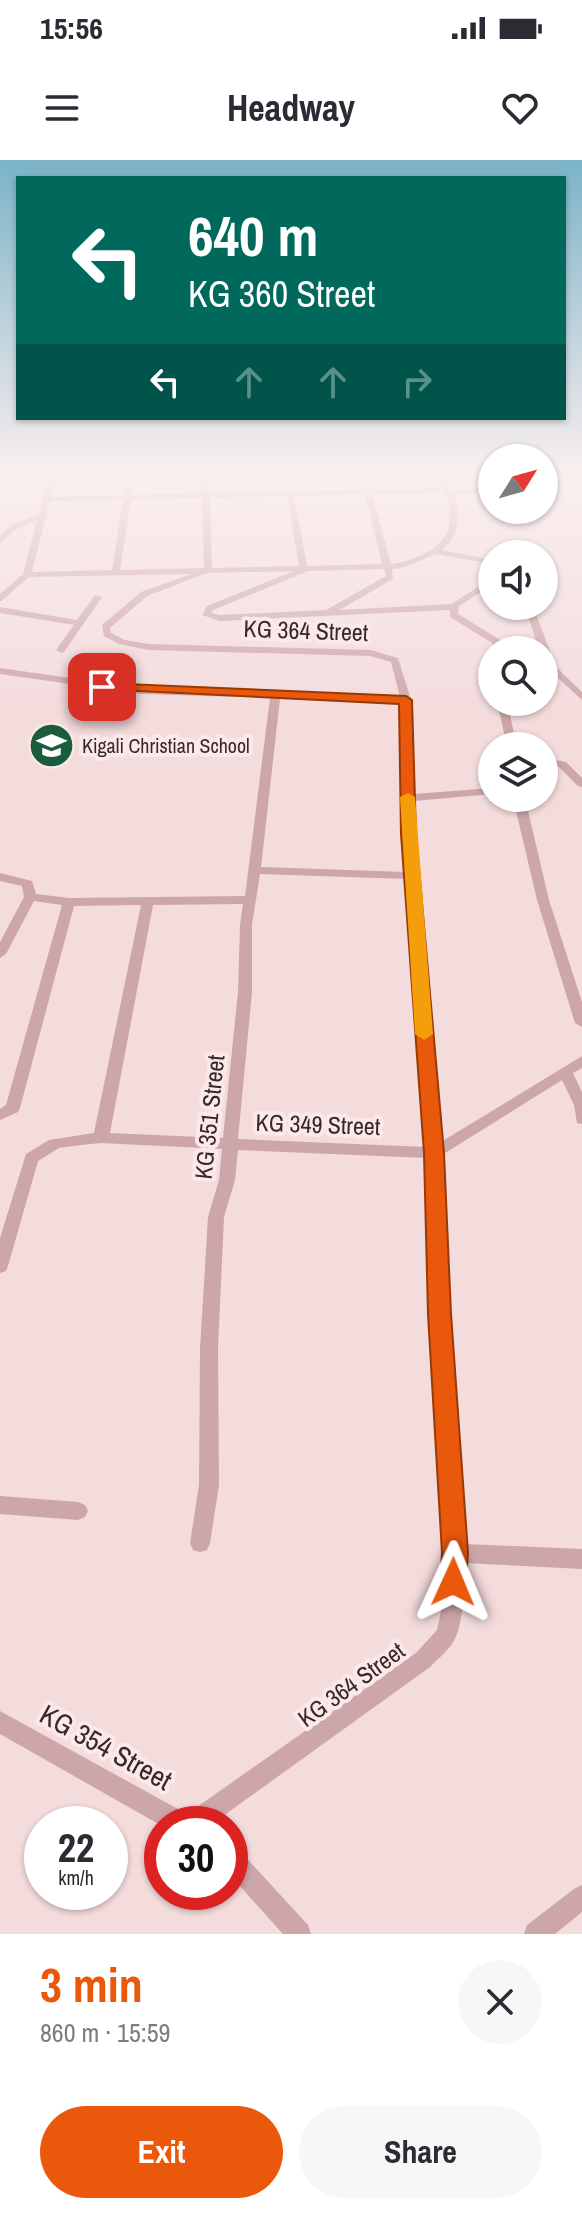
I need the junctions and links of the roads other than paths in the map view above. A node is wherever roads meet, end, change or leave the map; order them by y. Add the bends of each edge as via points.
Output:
1 (34, 555) edge
2 (119, 555) edge
3 (208, 555) edge
4 (302, 555) edge
5 (384, 555) edge
6 (425, 555) edge
7 (453, 555) edge
8 (478, 559) edge
9 (387, 566) junction
10 (208, 570) junction
11 (304, 570) junction
12 (116, 572) junction
13 (27, 575) junction
14 (478, 591) edge
15 (98, 597) dead end
16 (0, 599) edge
17 (454, 607) junction
18 (0, 610) edge
19 (329, 612) junction
20 (78, 624) junction
21 (105, 629) junction
22 (488, 636) edge
23 (61, 650) dead end
24 (0, 671) edge
25 (558, 674) edge
26 (275, 695) junction
27 (582, 697) edge
28 (406, 700) junction
29 (558, 763) edge
30 (582, 784) edge
31 (478, 792) edge
32 (408, 798) junction
33 (522, 812) edge
34 (255, 870) junction
35 (413, 876) junction
36 (0, 877) edge
37 (30, 897) junction
38 (250, 900) junction
39 (148, 901) junction
40 (69, 902) junction
41 (0, 954) edge
42 (582, 1023) edge
43 (582, 1061) edge
44 (565, 1071) junction
45 (0, 1115) edge
46 (582, 1119) edge
47 (101, 1138) junction
48 (230, 1145) junction
49 (434, 1153) junction
50 (0, 1266) edge
51 (0, 1505) edge
52 (78, 1511) dead end
53 (200, 1543) dead end
54 (455, 1553) junction
55 (582, 1559) edge
56 (0, 1722) edge
57 (150, 1806) edge
58 (217, 1806) edge
59 (248, 1877) edge
60 (582, 1897) edge
61 (299, 1934) edge
62 (536, 1934) edge

1 - 13 street
2 - 12 street
3 - 10 street
4 - 11 street
5 - 9 street
6 - 9 street
7 - 8 street
9 - 11 street
9 - 19 street via 389,580
10 - 11 street
10 - 12 street
10 - 21 street via 144,594
11 - 19 street via 205,613 220,618
12 - 13 street
13 - 16 street
14 - 17 street
15 - 20 street
17 - 19 street
17 - 22 street via 453,615
18 - 20 street, KG 364 Street
20 - 21 street, KG 364 Street
20 - 23 street
21 - 28 street, KG 364 Street via 122,642 149,647 383,655 398,665
24 - 26 street via 140,691
25 - 27 street
26 - 28 street
26 - 34 street, KG 351 Street
28 - 32 street, KG 364 Street
29 - 30 street
31 - 32 street
32 - 35 street, KG 364 Street
33 - 42 street via 543,900
34 - 35 street
34 - 38 street, KG 351 Street
35 - 49 street, KG 364 Street
36 - 37 street via 28,884
37 - 40 street
37 - 41 street
38 - 39 street
38 - 48 street, KG 351 Street
39 - 40 street
39 - 47 street
40 - 45 street via 13,1108
43 - 44 street
44 - 46 street
44 - 49 street
47 - 48 street, KG 349 Street
47 - 50 street, KG 349 Street via 56,1141 31,1158
48 - 49 street, KG 349 Street
48 - 53 street, KG 351 Street via 225,1193 216,1217 209,1485
49 - 54 street, KG 364 Street
51 - 52 street
54 - 55 street
54 - 58 street, KG 364 Street via 446,1635 423,1660
56 - 57 street, KG 354 Street
59 - 61 street
60 - 62 street

